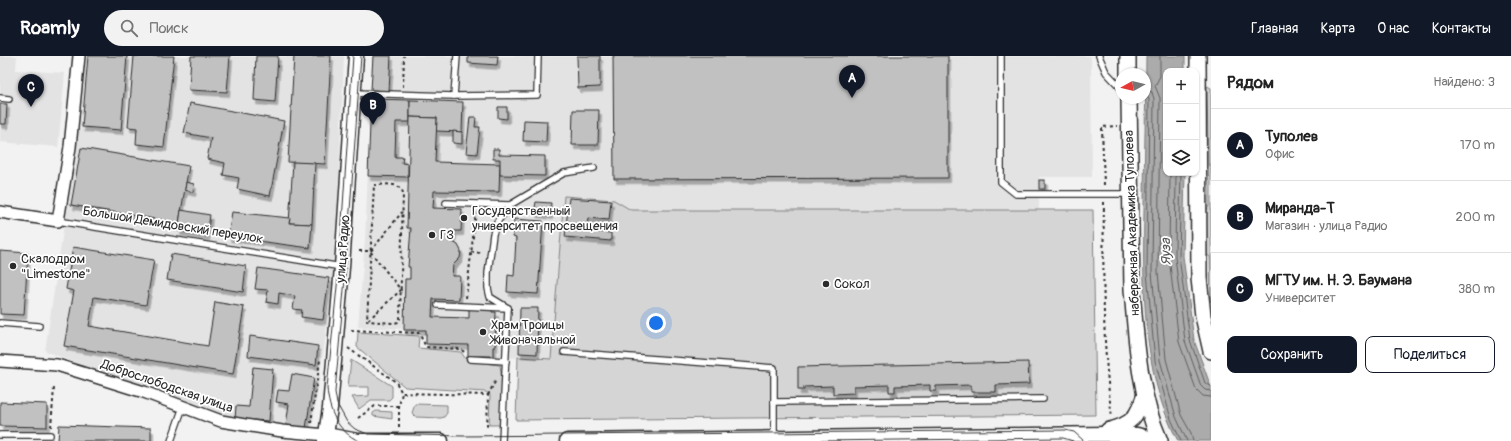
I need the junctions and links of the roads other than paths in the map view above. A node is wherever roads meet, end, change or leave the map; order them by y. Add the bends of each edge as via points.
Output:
1 (79, 56) edge
2 (356, 56) edge
3 (456, 56) edge
4 (538, 56) edge
5 (1001, 56) edge
6 (1099, 56) edge
7 (1128, 56) edge
8 (1198, 56) edge
9 (1128, 68) edge
10 (1115, 82) edge
11 (354, 93) junction
12 (454, 96) junction
13 (0, 98) edge
14 (9, 99) dead end
15 (1129, 104) edge
16 (594, 168) dead end
17 (1130, 194) junction
18 (446, 203) dead end
19 (510, 205) junction
20 (0, 212) edge
21 (58, 221) junction
22 (342, 267) junction
23 (438, 305) dead end
24 (508, 308) junction
25 (0, 324) edge
26 (39, 326) dead end
27 (1211, 350) edge
28 (564, 352) dead end
29 (470, 359) road end
30 (0, 361) edge
31 (506, 361) junction
32 (1145, 393) junction
33 (1043, 399) dead end
34 (774, 402) junction
35 (183, 407) junction
36 (1094, 434) junction
37 (0, 435) edge
38 (50, 436) road end
39 (774, 437) junction
40 (325, 438) edge
41 (957, 438) edge
42 (1016, 438) edge
43 (1077, 438) edge
44 (857, 439) edge
45 (737, 440) edge
46 (171, 441) edge
47 (440, 441) edge
48 (502, 441) edge
49 (567, 441) edge
50 (622, 441) edge
51 (1159, 441) edge

1 - 21 street via 70,146
2 - 11 street, улица Радио
3 - 12 lane
4 - 12 lane via 537,95
5 - 17 lane via 1001,182 1016,194
6 - 10 lane via 1106,72
7 - 9 main road
8 - 27 main road via 1199,278 1203,316
11 - 12 lane
11 - 22 street, улица Радио
13 - 14 lane
15 - 17 main road, набережная Академика Туполева
16 - 19 lane via 564,173
17 - 32 main road, набережная Академика Туполева via 1132,296
18 - 19 lane
19 - 24 lane via 497,222 493,234 488,273 490,297
20 - 21 street, Большой Демидовский переулок
21 - 22 lane, Большой Демидовский переулок
22 - 40 street, улица Радио via 330,408
23 - 24 lane
24 - 31 lane
25 - 26 lane
28 - 34 lane via 774,368
29 - 31 lane
30 - 35 street, Доброслободская улица via 57,365
31 - 48 lane
32 - 36 street via 1135,418 1126,425
32 - 51 main road, набережная Академика Туполева
33 - 34 lane
34 - 39 lane
35 - 40 street, Доброслободская улица via 221,421
35 - 46 lane
36 - 43 street
36 - 51 street via 1137,435
37 - 38 lane
39 - 44 street
39 - 45 street
40 - 47 street via 358,441
41 - 42 street
41 - 44 street
42 - 43 street
45 - 50 street
49 - 50 street

